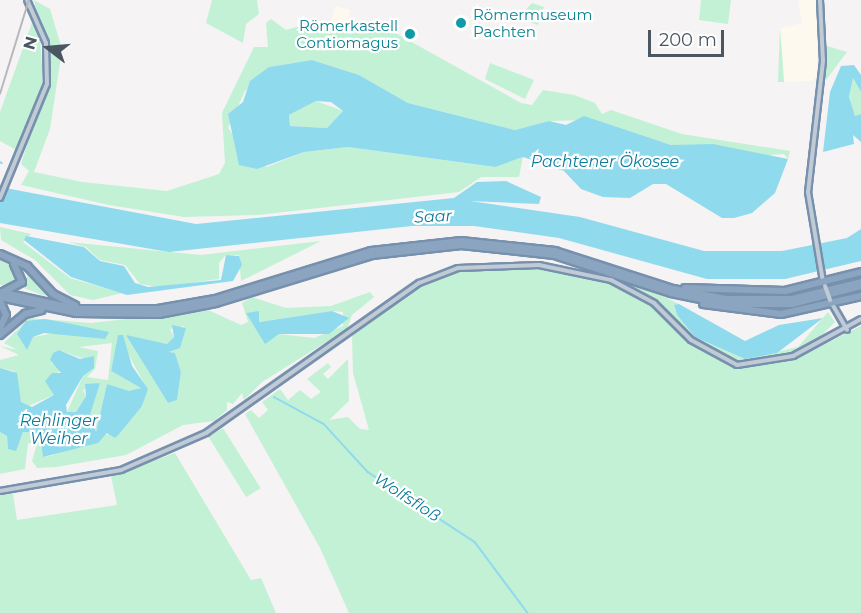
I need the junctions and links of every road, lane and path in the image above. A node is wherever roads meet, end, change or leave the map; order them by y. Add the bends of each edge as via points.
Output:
1 (27, 0) edge
2 (820, 0) edge
3 (0, 198) edge
4 (371, 253) junction
5 (0, 256) edge
6 (358, 256) junction
7 (861, 273) edge
8 (861, 282) edge
9 (656, 284) junction
10 (824, 284) junction
11 (861, 286) edge
12 (662, 290) junction
13 (0, 291) edge
14 (861, 296) edge
15 (0, 299) edge
16 (832, 303) junction
17 (90, 310) junction
18 (59, 311) junction
19 (861, 319) edge
20 (0, 328) edge
21 (847, 330) junction
22 (0, 335) edge
23 (0, 491) edge

1 - 3 main road via 43,33 48,73 39,112
2 - 10 main road via 823,61 809,209
4 - 6 highway
4 - 9 highway via 444,241 517,244 588,259
4 - 12 highway via 445,246 517,249 586,264
5 - 13 highway via 18,266 23,276 16,290
5 - 17 highway via 27,266 62,300
6 - 17 highway via 194,303
6 - 18 highway via 180,311 124,316
7 - 10 highway
8 - 9 highway via 807,297 760,301 702,296
9 - 10 highway via 749,293
10 - 16 main road, bridge
11 - 12 highway via 807,302 760,306
12 - 16 highway via 748,313 794,313
13 - 17 highway
14 - 16 highway
15 - 18 highway
15 - 20 highway via 6,315
16 - 21 main road
18 - 22 highway via 28,312
19 - 21 main road
21 - 23 main road via 793,356 737,365 686,337 646,298 605,278 539,265 458,268 410,289 205,434 121,470

